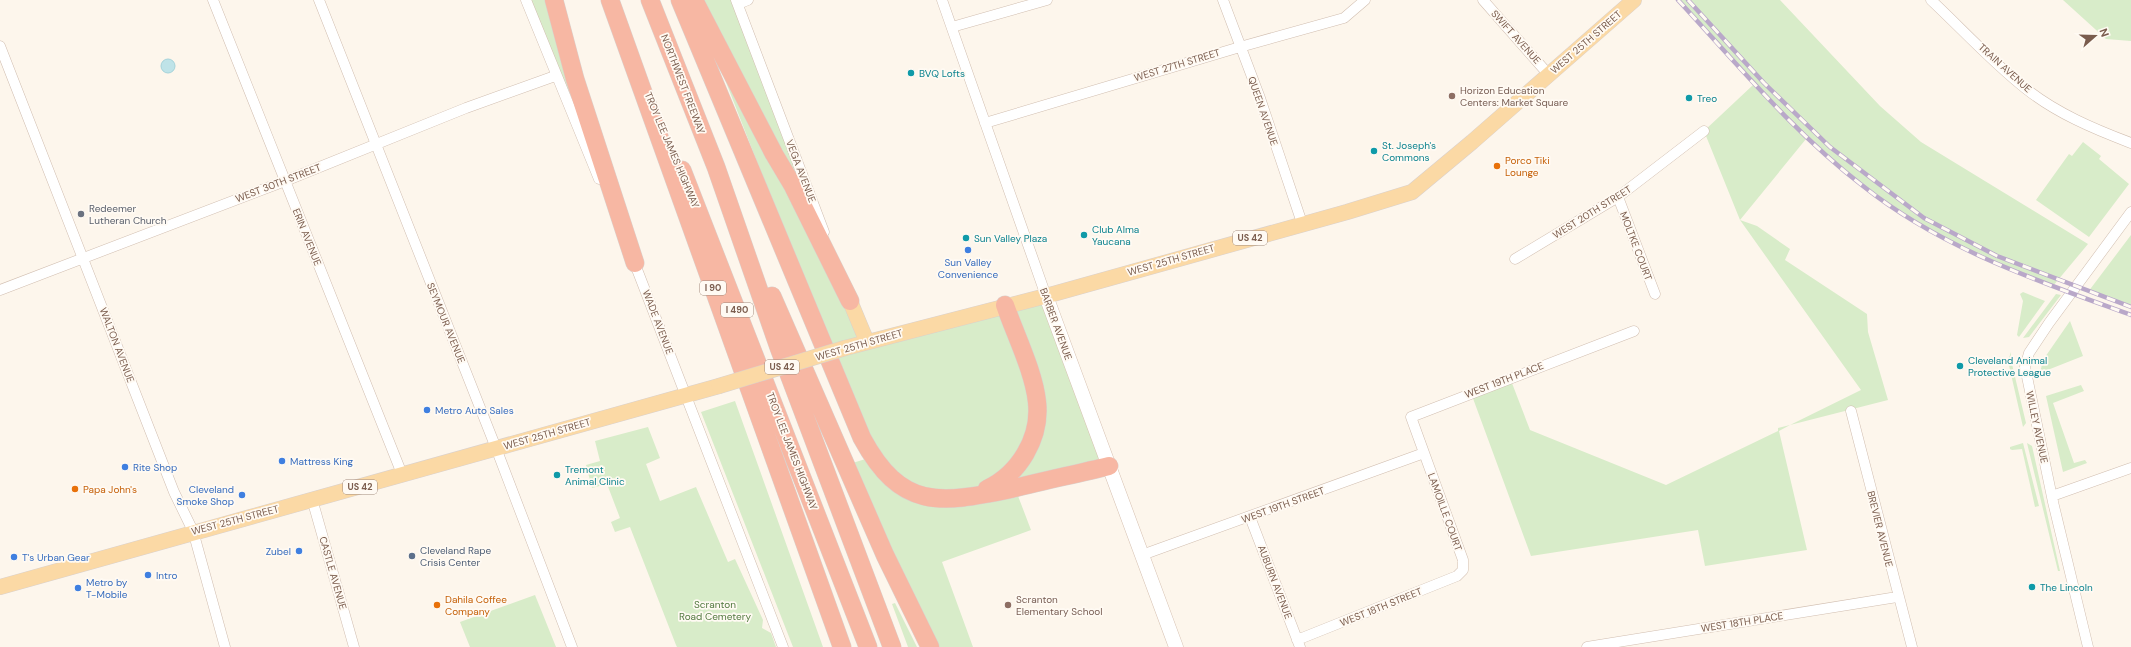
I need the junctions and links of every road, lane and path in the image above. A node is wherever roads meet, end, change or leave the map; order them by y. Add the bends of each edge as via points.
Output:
1 (213, 0) edge
2 (319, 0) edge
3 (526, 0) edge
4 (554, 0) edge
5 (610, 0) edge
6 (650, 0) edge
7 (680, 0) edge
8 (694, 0) edge
9 (942, 0) edge
10 (1047, 0) edge
11 (1224, 0) edge
12 (1365, 0) edge
13 (1483, 0) edge
14 (1634, 0) edge
15 (1932, 0) edge
16 (741, 1) edge
17 (952, 27) junction
18 (0, 46) edge
19 (1240, 47) junction
20 (632, 56) junction
21 (1549, 75) junction
22 (555, 76) junction
23 (985, 123) junction
24 (1704, 131) dead end
25 (2131, 143) edge
26 (375, 144) junction
27 (716, 167) junction
28 (285, 181) junction
29 (1618, 198) junction
30 (2131, 212) edge
31 (1302, 223) junction
32 (83, 257) junction
33 (1515, 259) dead end
34 (635, 263) junction
35 (0, 290) edge
36 (1655, 294) dead end
37 (1046, 296) junction
38 (850, 301) junction
39 (1005, 305) junction
40 (1634, 331) dead end
41 (867, 342) junction
42 (686, 395) junction
43 (1851, 411) dead end
44 (496, 448) junction
45 (1424, 453) junction
46 (1109, 466) junction
47 (2131, 468) edge
48 (402, 474) junction
49 (2052, 496) junction
50 (967, 498) junction
51 (312, 499) junction
52 (1250, 517) junction
53 (797, 518) junction
54 (193, 531) junction
55 (1142, 556) junction
56 (1463, 570) joint
57 (0, 587) edge
58 (1897, 597) junction
59 (1299, 644) edge
60 (225, 647) edge
61 (354, 647) edge
62 (572, 647) edge
63 (783, 647) edge
64 (833, 647) edge
65 (842, 647) edge
66 (868, 647) edge
67 (892, 647) edge
68 (930, 647) edge
69 (1176, 647) edge
70 (1587, 647) edge
71 (1912, 647) edge
72 (2088, 647) edge

1 - 28 street, ERIN AVENUE
2 - 26 street, SEYMOUR AVENUE
3 - 22 street, WADE AVENUE
4 - 34 highway via 575,79
5 - 20 highway, I 90
6 - 27 highway, NORTHWEST FREEWAY
7 - 50 highway via 826,353 872,457 897,484 911,492 942,500
8 - 38 highway via 807,212
9 - 17 street, BARBER AVENUE
10 - 17 street
11 - 19 street, QUEEN AVENUE
12 - 19 street, WEST 27TH STREET via 1344,18
13 - 21 street, SWIFT AVENUE
14 - 21 main road, WEST 25TH STREET / US 42
15 - 25 street, TRAIN AVENUE via 2025,88 2067,115
16 - 38 street, VEGA AVENUE
17 - 23 street, BARBER AVENUE
18 - 32 street, WALTON AVENUE
19 - 23 street, WEST 27TH STREET
19 - 31 street, QUEEN AVENUE
20 - 53 highway, I 90 via 677,192
20 - 66 highway, TROY LEE JAMES HIGHWAY / I 490 via 697,207
21 - 31 main road, WEST 25TH STREET / US 42 via 1412,192
22 - 26 street, WEST 30TH STREET
22 - 34 street, WADE AVENUE
23 - 37 street, BARBER AVENUE
24 - 29 street, WEST 20TH STREET
26 - 28 street, WEST 30TH STREET
26 - 44 street, SEYMOUR AVENUE
27 - 67 highway, I 490 via 779,348
27 - 68 highway via 882,548
28 - 32 street, WEST 30TH STREET
28 - 48 street, ERIN AVENUE
29 - 33 street, WEST 20TH STREET
29 - 36 street, MOLTKE COURT
30 - 49 street, WILLEY AVENUE via 2049,323 2026,360 2026,377
31 - 37 main road, WEST 25TH STREET / US 42
32 - 35 street, WEST 30TH STREET
32 - 54 street, WALTON AVENUE via 174,492
34 - 42 street, WADE AVENUE
37 - 39 main road, WEST 25TH STREET / US 42
37 - 46 street, BARBER AVENUE
38 - 41 main road, VEGA AVENUE
39 - 41 main road, WEST 25TH STREET / US 42
39 - 50 highway via 1032,380 1037,402 1036,423 1023,459 1009,475 994,486
40 - 45 street, WEST 19TH PLACE via 1411,417
41 - 42 main road, WEST 25TH STREET / US 42, bridge
42 - 44 main road, WEST 25TH STREET / US 42
42 - 63 street, WADE AVENUE
43 - 58 street, BREVIER AVENUE
44 - 48 main road, WEST 25TH STREET / US 42
44 - 62 street, SEYMOUR AVENUE
45 - 52 street, WEST 19TH STREET
45 - 56 street, LAMOILLE COURT via 1463,560
46 - 50 highway
46 - 55 street, BARBER AVENUE
47 - 49 street
48 - 51 main road, WEST 25TH STREET / US 42
49 - 72 street, WILLEY AVENUE
51 - 54 main road, WEST 25TH STREET / US 42
51 - 61 street, CASTLE AVENUE
52 - 55 street, WEST 19TH STREET
52 - 59 street, AUBURN AVENUE
53 - 64 highway
53 - 65 highway, I 90
54 - 57 main road, WEST 25TH STREET / US 42
54 - 60 street, WALTON AVENUE
55 - 69 street, BARBER AVENUE
56 - 59 street, WEST 18TH STREET via 1457,576
58 - 70 street, WEST 18TH PLACE
58 - 71 street, BREVIER AVENUE

